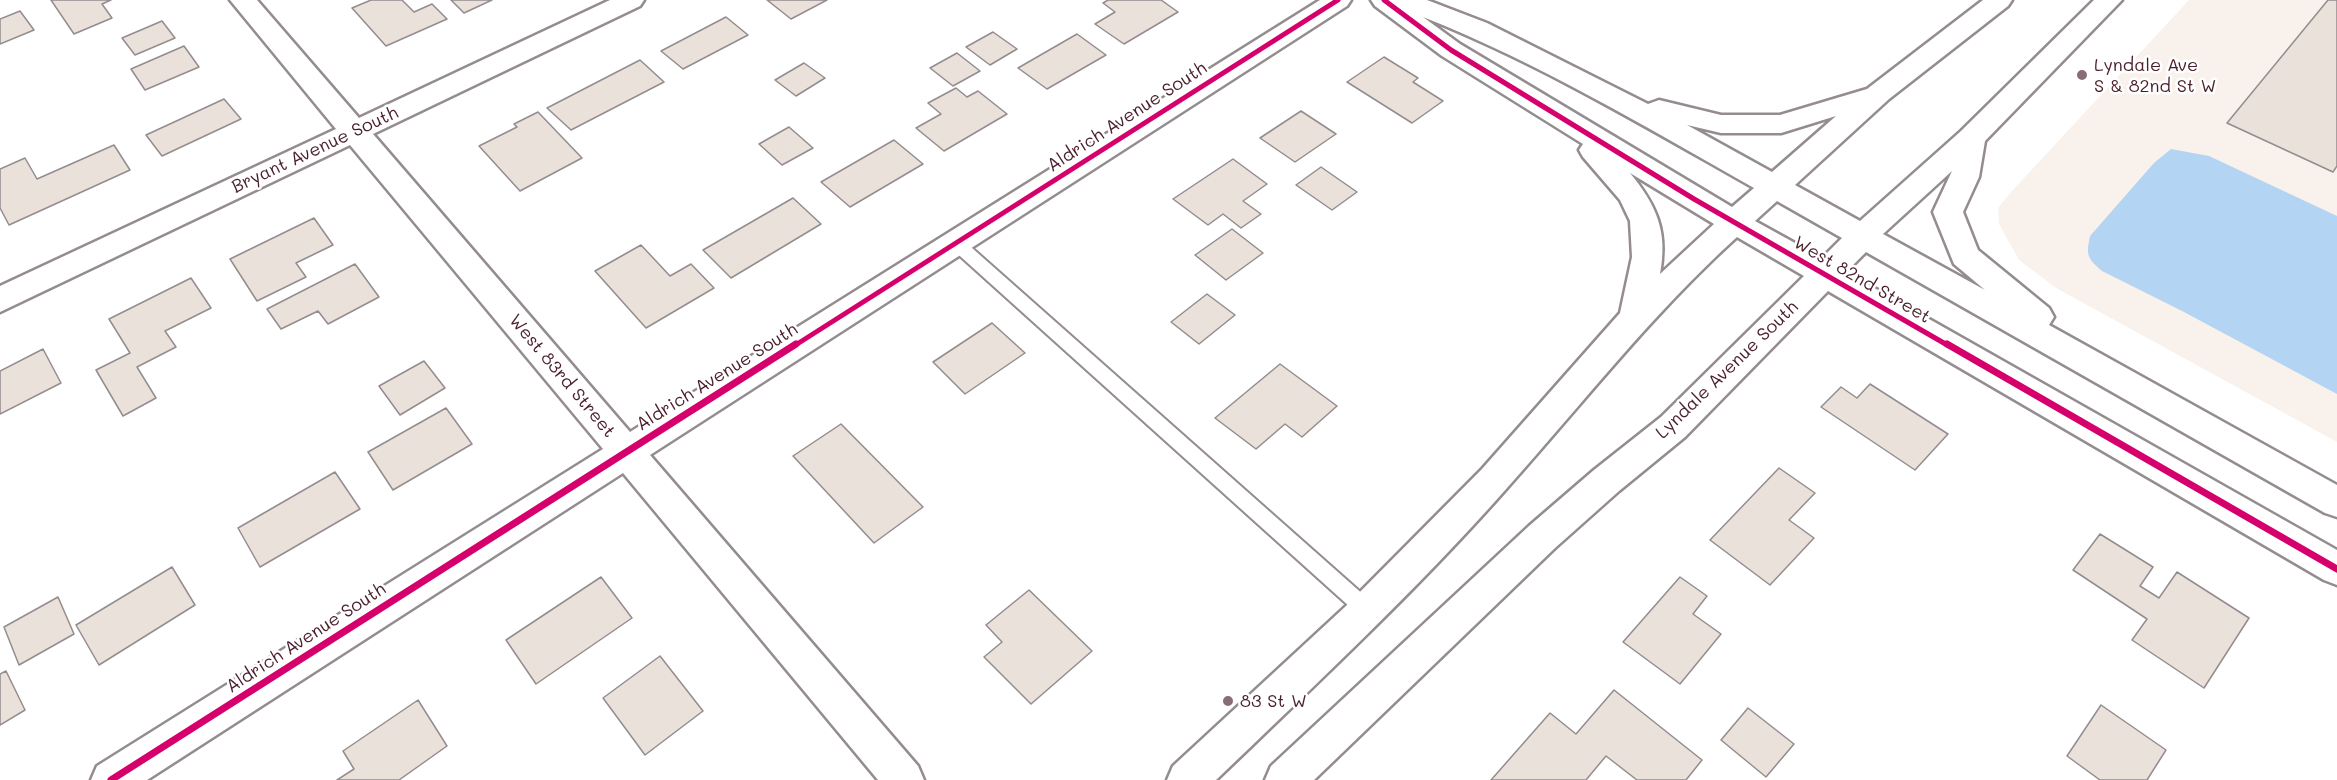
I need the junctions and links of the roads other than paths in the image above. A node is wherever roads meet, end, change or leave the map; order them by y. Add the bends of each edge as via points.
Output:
1 (243, 0) edge
2 (631, 0) edge
3 (1338, 0) edge
4 (1384, 0) edge
5 (1404, 0) edge
6 (1999, 0) edge
7 (2109, 0) edge
8 (1879, 93) junction
9 (1622, 101) junction
10 (1567, 123) junction
11 (354, 132) junction
12 (1971, 138) junction
13 (1774, 186) junction
14 (1733, 223) junction
15 (1863, 236) junction
16 (957, 244) junction
17 (1824, 276) junction
18 (0, 300) edge
19 (1635, 318) junction
20 (2125, 384) junction
21 (626, 452) junction
22 (2337, 502) edge
23 (2337, 569) edge
24 (1367, 610) junction
25 (111, 780) edge
26 (904, 780) edge
27 (1187, 780) edge
28 (1285, 780) edge

1 - 11 street, West 83rd Street
2 - 11 street, Bryant Avenue South
3 - 16 street, Aldrich Avenue South
4 - 10 street, West 82nd Street via 1451,50
5 - 9 street, West 82nd Street via 1478,29
6 - 8 street
7 - 12 street, Lyndale Avenue South
8 - 9 street via 1781,124 1721,124
8 - 13 street
9 - 13 street, West 82nd Street
10 - 14 street, West 82nd Street
10 - 19 street via 1622,181 1645,221 1646,267
11 - 18 street, Bryant Avenue South
11 - 21 street, West 83rd Street
12 - 15 street, Lyndale Avenue South
12 - 20 street via 1965,177 1948,212 1965,256 2030,312
13 - 14 street
13 - 15 street, West 82nd Street
14 - 17 street, West 82nd Street
14 - 19 street
15 - 17 street, Lyndale Avenue South
15 - 20 street, West 82nd Street
16 - 21 street, Aldrich Avenue South
16 - 24 lane
17 - 23 street, West 82nd Street
17 - 28 street, Lyndale Avenue South via 1673,427 1538,541
19 - 24 street via 1494,479
20 - 22 street, West 82nd Street
21 - 25 street, Aldrich Avenue South
21 - 26 street, West 83rd Street
24 - 27 street

